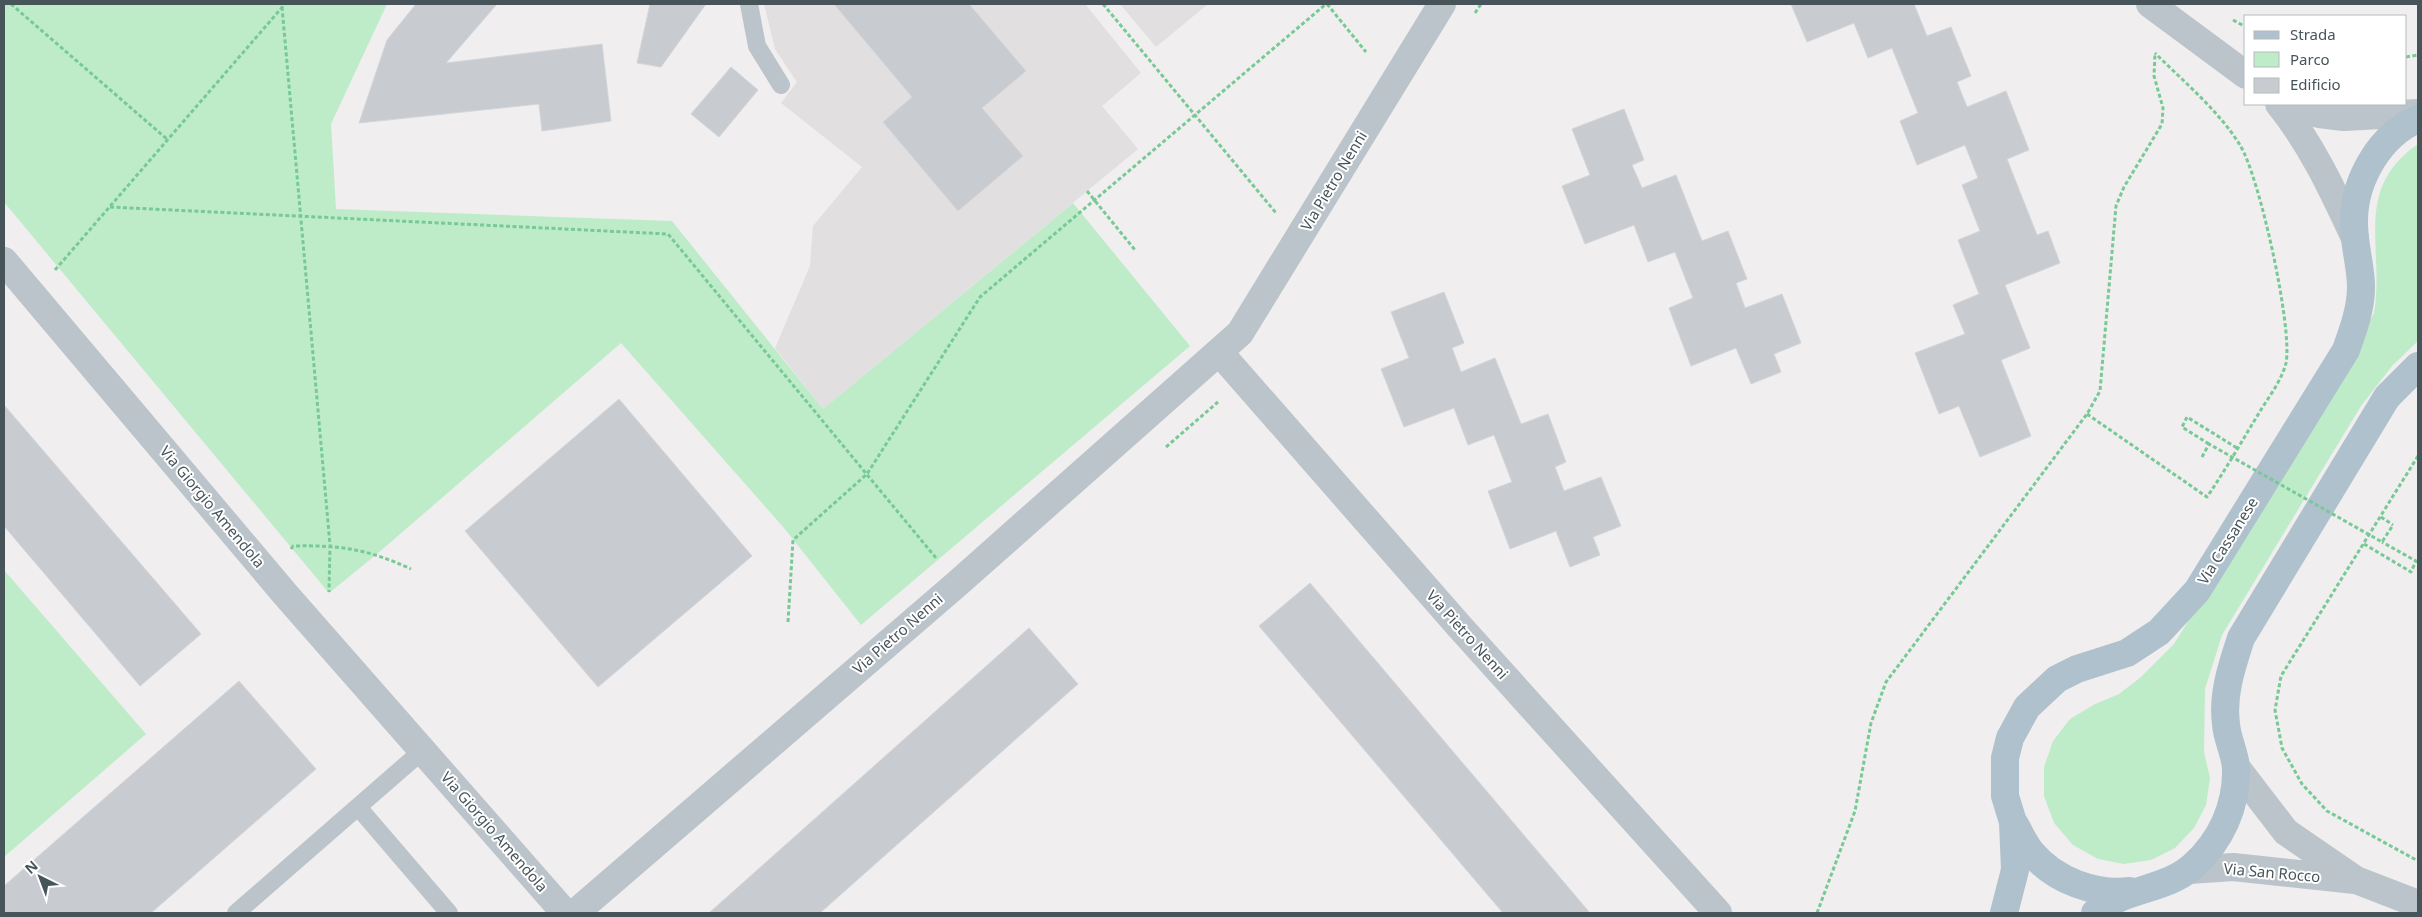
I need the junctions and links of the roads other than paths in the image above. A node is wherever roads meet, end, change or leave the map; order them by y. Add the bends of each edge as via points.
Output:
1 (749, 4) edge
2 (1442, 4) edge
3 (2150, 4) edge
4 (2244, 74) edge
5 (781, 85) dead end
6 (2280, 105) edge
7 (2297, 105) edge
8 (2418, 113) edge
9 (2418, 118) edge
10 (2355, 238) junction
11 (4, 261) edge
12 (1220, 353) junction
13 (2418, 366) edge
14 (422, 751) junction
15 (2236, 767) junction
16 (358, 807) junction
17 (2013, 822) junction
18 (2188, 870) junction
19 (2356, 880) junction
20 (2142, 890) junction
21 (2418, 904) edge
22 (236, 913) edge
23 (450, 913) edge
24 (565, 913) edge
25 (575, 913) edge
26 (1718, 913) edge
27 (2004, 913) edge
28 (2095, 913) edge

1 - 5 lane via 757,46
2 - 12 street, Via Pietro Nenni via 1245,327
3 - 4 street
6 - 10 street via 2300,130 2321,166
7 - 8 street via 2319,114 2344,118
9 - 10 main road, Via Cassanese via 2396,132 2369,164 2355,202
10 - 17 main road, Via Cassanese via 2361,287 2356,322 2346,350 2197,591 2160,632 2127,653 2057,679 2027,707 2010,738 2005,758 2005,796
11 - 14 street, Via Giorgio Amendola
12 - 25 street, Via Pietro Nenni
12 - 26 street, Via Pietro Nenni via 1459,626
13 - 15 main road via 2387,397 2241,638 2227,678 2226,723
14 - 16 lane
14 - 24 street, Via Giorgio Amendola
15 - 18 main road via 2224,827 2215,843
15 - 19 street, Via San Rocco via 2286,832
16 - 22 lane
16 - 23 lane
17 - 20 main road via 2032,854 2061,877 2097,890 2120,893
17 - 27 main road, Via Cassanese via 2015,870
18 - 19 street, Via San Rocco via 2233,867
18 - 20 main road via 2167,882
19 - 21 street, Via San Rocco
20 - 28 main road via 2106,904

